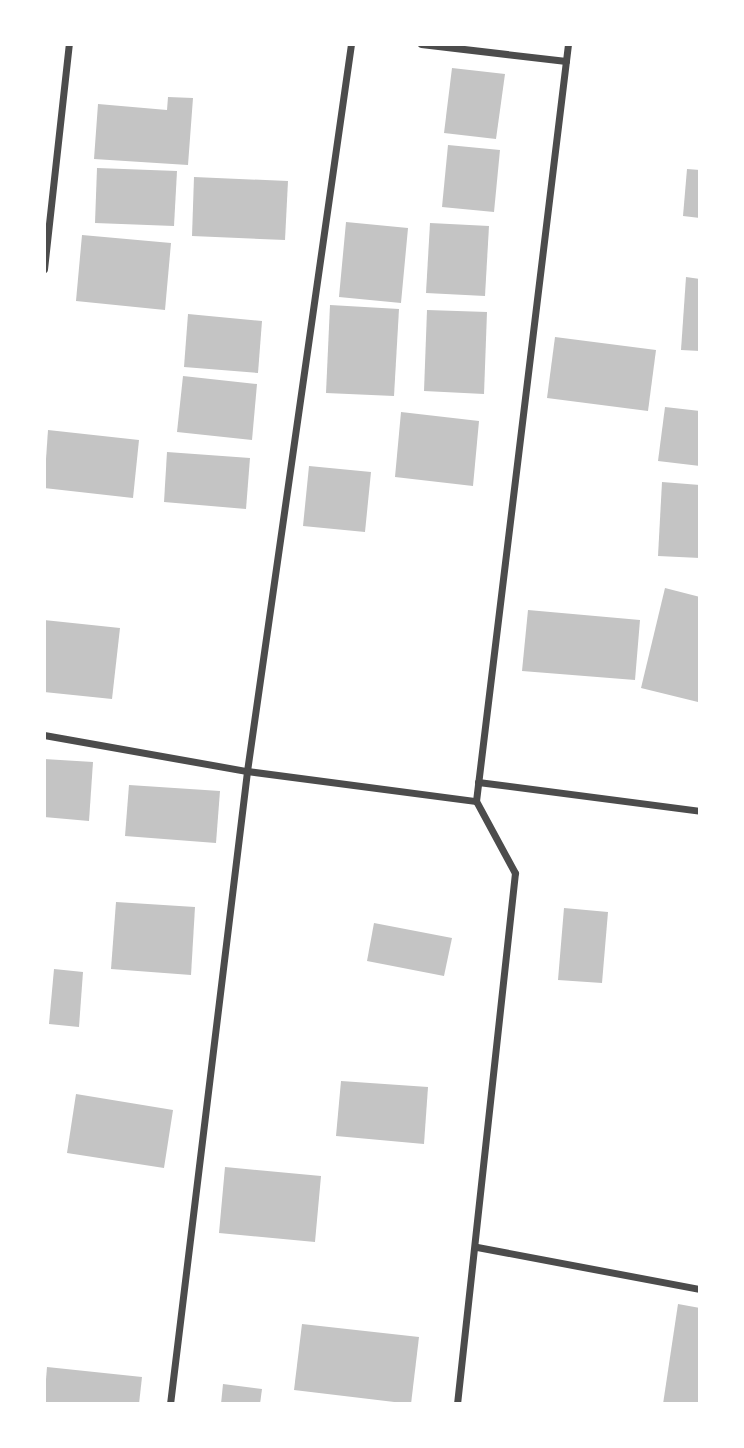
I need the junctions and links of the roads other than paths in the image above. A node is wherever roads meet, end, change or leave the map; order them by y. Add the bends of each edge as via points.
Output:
1 (69, 44) edge
2 (351, 44) edge
3 (421, 44) edge
4 (568, 44) edge
5 (566, 61) junction
6 (44, 270) edge
7 (44, 735) edge
8 (247, 771) junction
9 (478, 782) junction
10 (476, 801) junction
11 (700, 811) edge
12 (477, 1247) junction
13 (700, 1289) edge
14 (170, 1404) edge
15 (457, 1404) edge

1 - 6 street
2 - 8 street
3 - 5 street
4 - 5 street
5 - 9 street
7 - 8 street
8 - 10 street
8 - 14 street
9 - 10 street
9 - 11 street
10 - 12 street via 515,873
12 - 13 street
12 - 15 street

